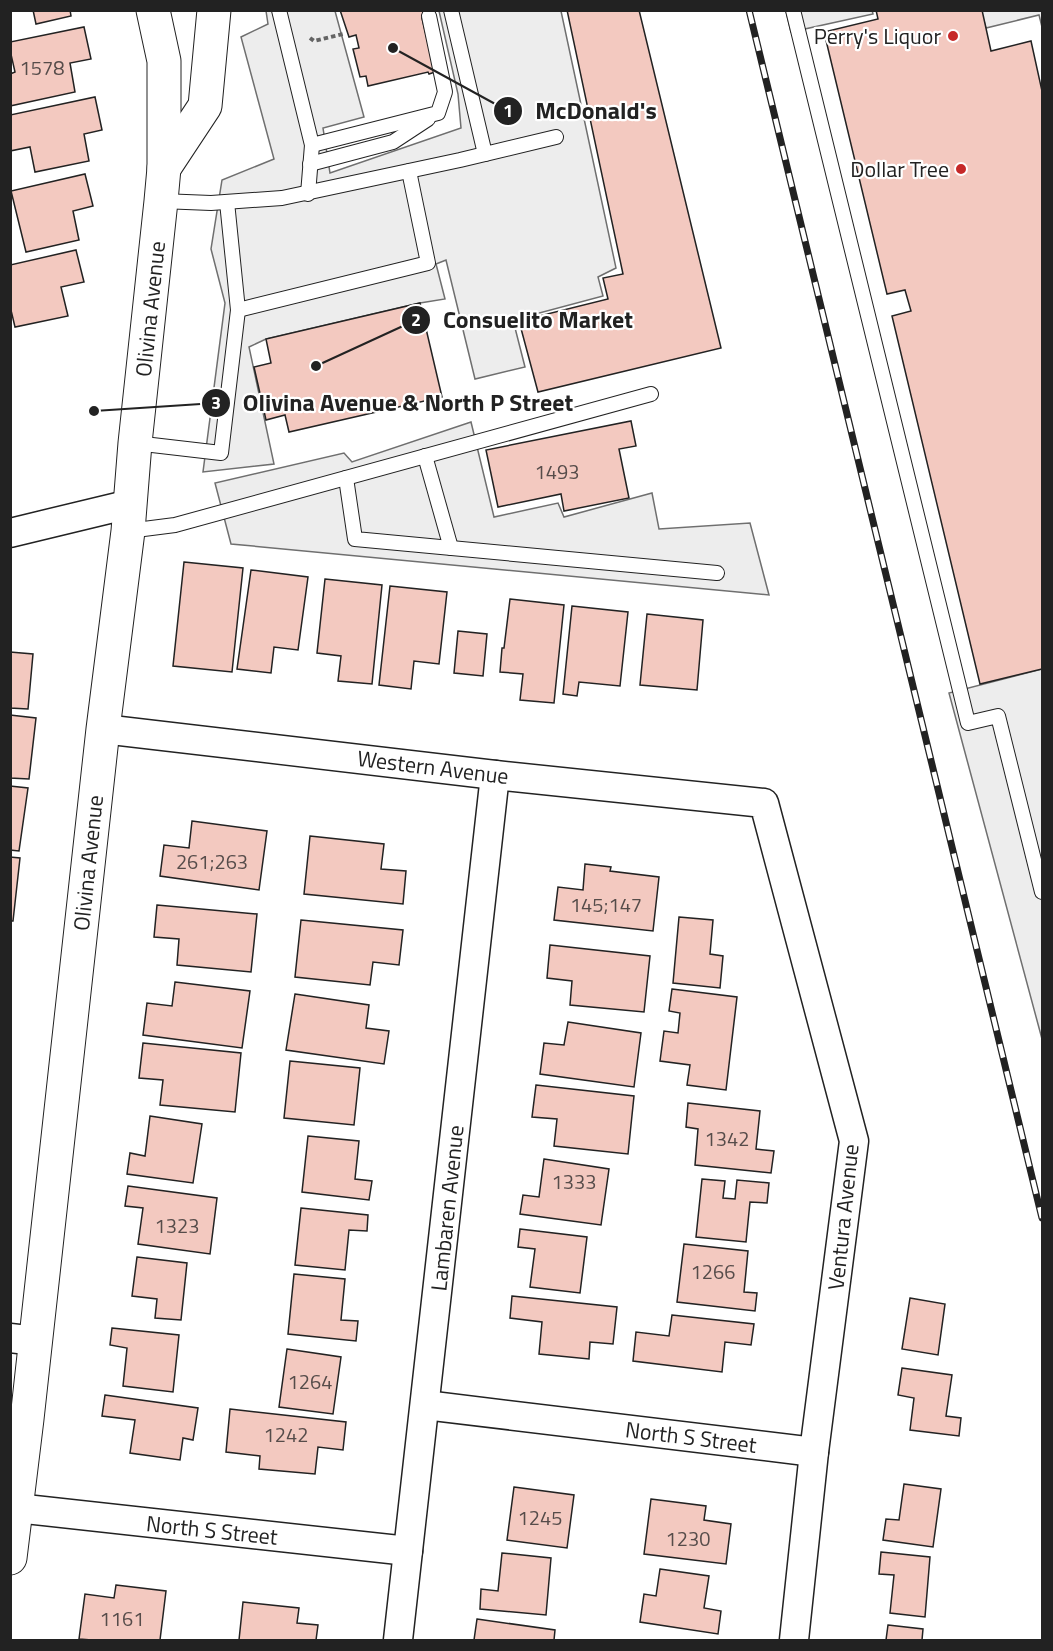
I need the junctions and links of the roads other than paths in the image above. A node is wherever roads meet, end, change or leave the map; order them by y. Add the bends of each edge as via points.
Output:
1 (153, 10) edge
2 (214, 10) edge
3 (279, 10) edge
4 (452, 10) edge
5 (793, 10) edge
6 (429, 16) dead end
7 (438, 112) junction
8 (556, 137) dead end
9 (312, 145) junction
10 (485, 154) junction
11 (310, 164) junction
12 (164, 168) junction
13 (409, 171) junction
14 (308, 194) junction
15 (161, 201) junction
16 (227, 202) junction
17 (237, 310) junction
18 (651, 394) dead end
19 (135, 443) junction
20 (426, 456) junction
21 (346, 478) junction
22 (129, 518) junction
23 (10, 533) edge
24 (451, 548) junction
25 (717, 573) dead end
26 (103, 729) junction
27 (495, 775) junction
28 (764, 803) joint
29 (1036, 836) edge
30 (1042, 892) edge
31 (23, 1339) edge
32 (425, 1405) junction
33 (814, 1452) junction
34 (16, 1508) junction
35 (408, 1551) junction
36 (10, 1558) edge
37 (398, 1641) edge
38 (794, 1641) edge

1 - 12 street, Olivina Avenue via 164,61
2 - 12 street via 205,106
3 - 9 lane
4 - 10 lane
5 - 29 lane via 968,723 998,716
6 - 7 lane via 445,92
7 - 9 lane
7 - 11 lane via 393,142
8 - 10 lane
9 - 11 lane
10 - 13 lane
11 - 14 lane
12 - 15 street, Olivina Avenue
13 - 14 lane
13 - 17 lane via 428,262
14 - 16 lane
15 - 16 lane
15 - 19 street, Olivina Avenue
16 - 17 lane
17 - 19 lane via 221,453
18 - 20 lane
19 - 22 street, Olivina Avenue
20 - 21 lane
20 - 24 lane
21 - 22 lane via 175,525
21 - 24 lane via 355,539
22 - 23 street
22 - 26 street, Olivina Avenue
24 - 25 lane
26 - 27 street, Western Avenue
26 - 31 street, Olivina Avenue
27 - 28 street, Western Avenue
27 - 32 street, Lambaren Avenue
28 - 33 street, Ventura Avenue via 854,1141
29 - 30 lane
31 - 34 street, Olivina Avenue
32 - 33 street, North S Street
32 - 35 street, Lambaren Avenue
33 - 38 street, Ventura Avenue
34 - 35 street, North S Street
34 - 36 street, Olivina Avenue
35 - 37 street, Lambaren Avenue

